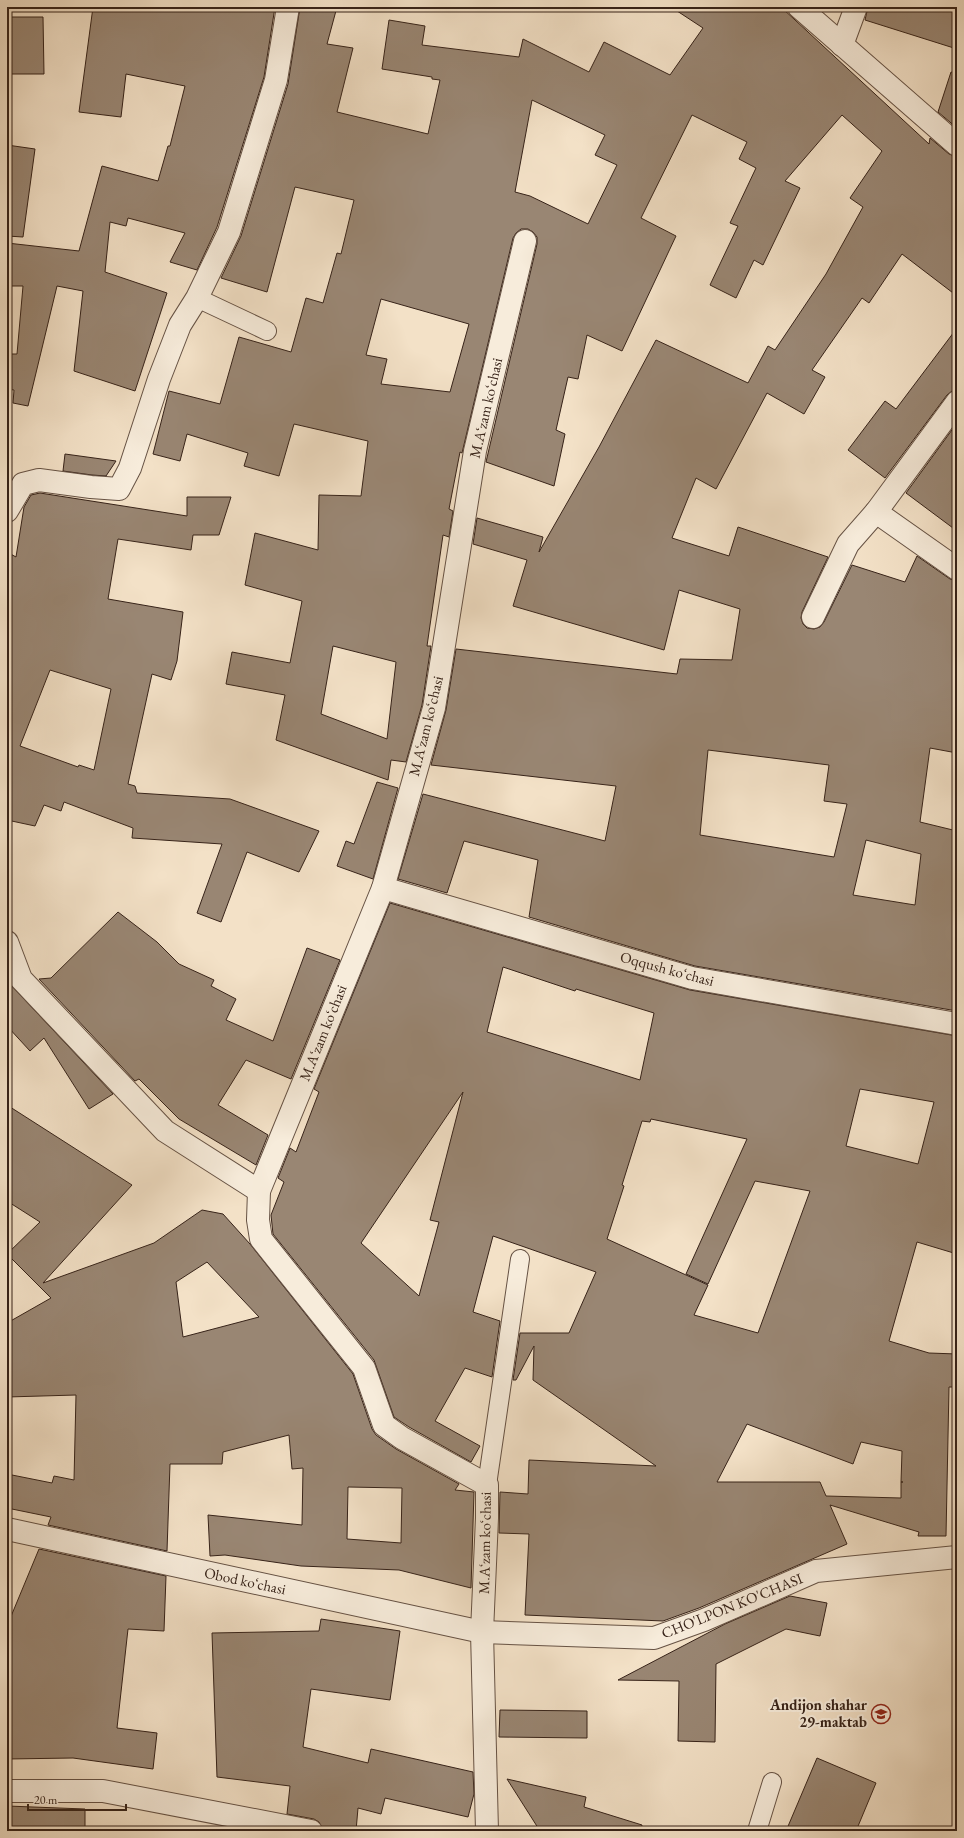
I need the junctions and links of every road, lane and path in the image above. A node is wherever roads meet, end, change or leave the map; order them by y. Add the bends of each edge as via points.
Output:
1 (288, 7) edge
2 (799, 7) edge
3 (856, 7) edge
4 (842, 45) junction
5 (957, 145) edge
6 (525, 241) dead end
7 (197, 298) junction
8 (267, 331) dead end
9 (957, 402) edge
10 (7, 511) edge
11 (876, 512) junction
12 (957, 569) edge
13 (813, 617) dead end
14 (382, 888) junction
15 (7, 942) edge
16 (957, 1024) edge
17 (259, 1191) junction
18 (520, 1259) dead end
19 (487, 1485) junction
20 (7, 1529) edge
21 (957, 1558) edge
22 (482, 1632) junction
23 (772, 1782) dead end
24 (7, 1791) edge
25 (311, 1831) edge
26 (487, 1831) edge
27 (757, 1831) edge

1 - 7 street via 276,80 229,232
2 - 4 street
3 - 4 street
4 - 5 street
6 - 14 street, M.Aʻzam koʻchasi via 476,451 434,708
7 - 8 lane
7 - 10 street via 180,325 159,379 130,468 118,488 39,480 23,484
9 - 11 street
11 - 12 street
11 - 13 street via 848,544
14 - 16 street, Oqqush koʻchasi via 692,978
14 - 17 street, M.Aʻzam koʻchasi
15 - 17 street via 21,979 165,1131
17 - 19 street, M.Aʻzam koʻchasi via 258,1220 261,1239 364,1368 384,1425 402,1438
18 - 19 lane
19 - 22 street, M.Aʻzam koʻchasi
20 - 22 street, Obod koʻchasi
21 - 22 street, CHO'LPON KO'CHASI via 816,1571 704,1620 654,1638
22 - 26 street, M.Aʻzam koʻchasi
23 - 27 lane
24 - 25 street via 103,1791

